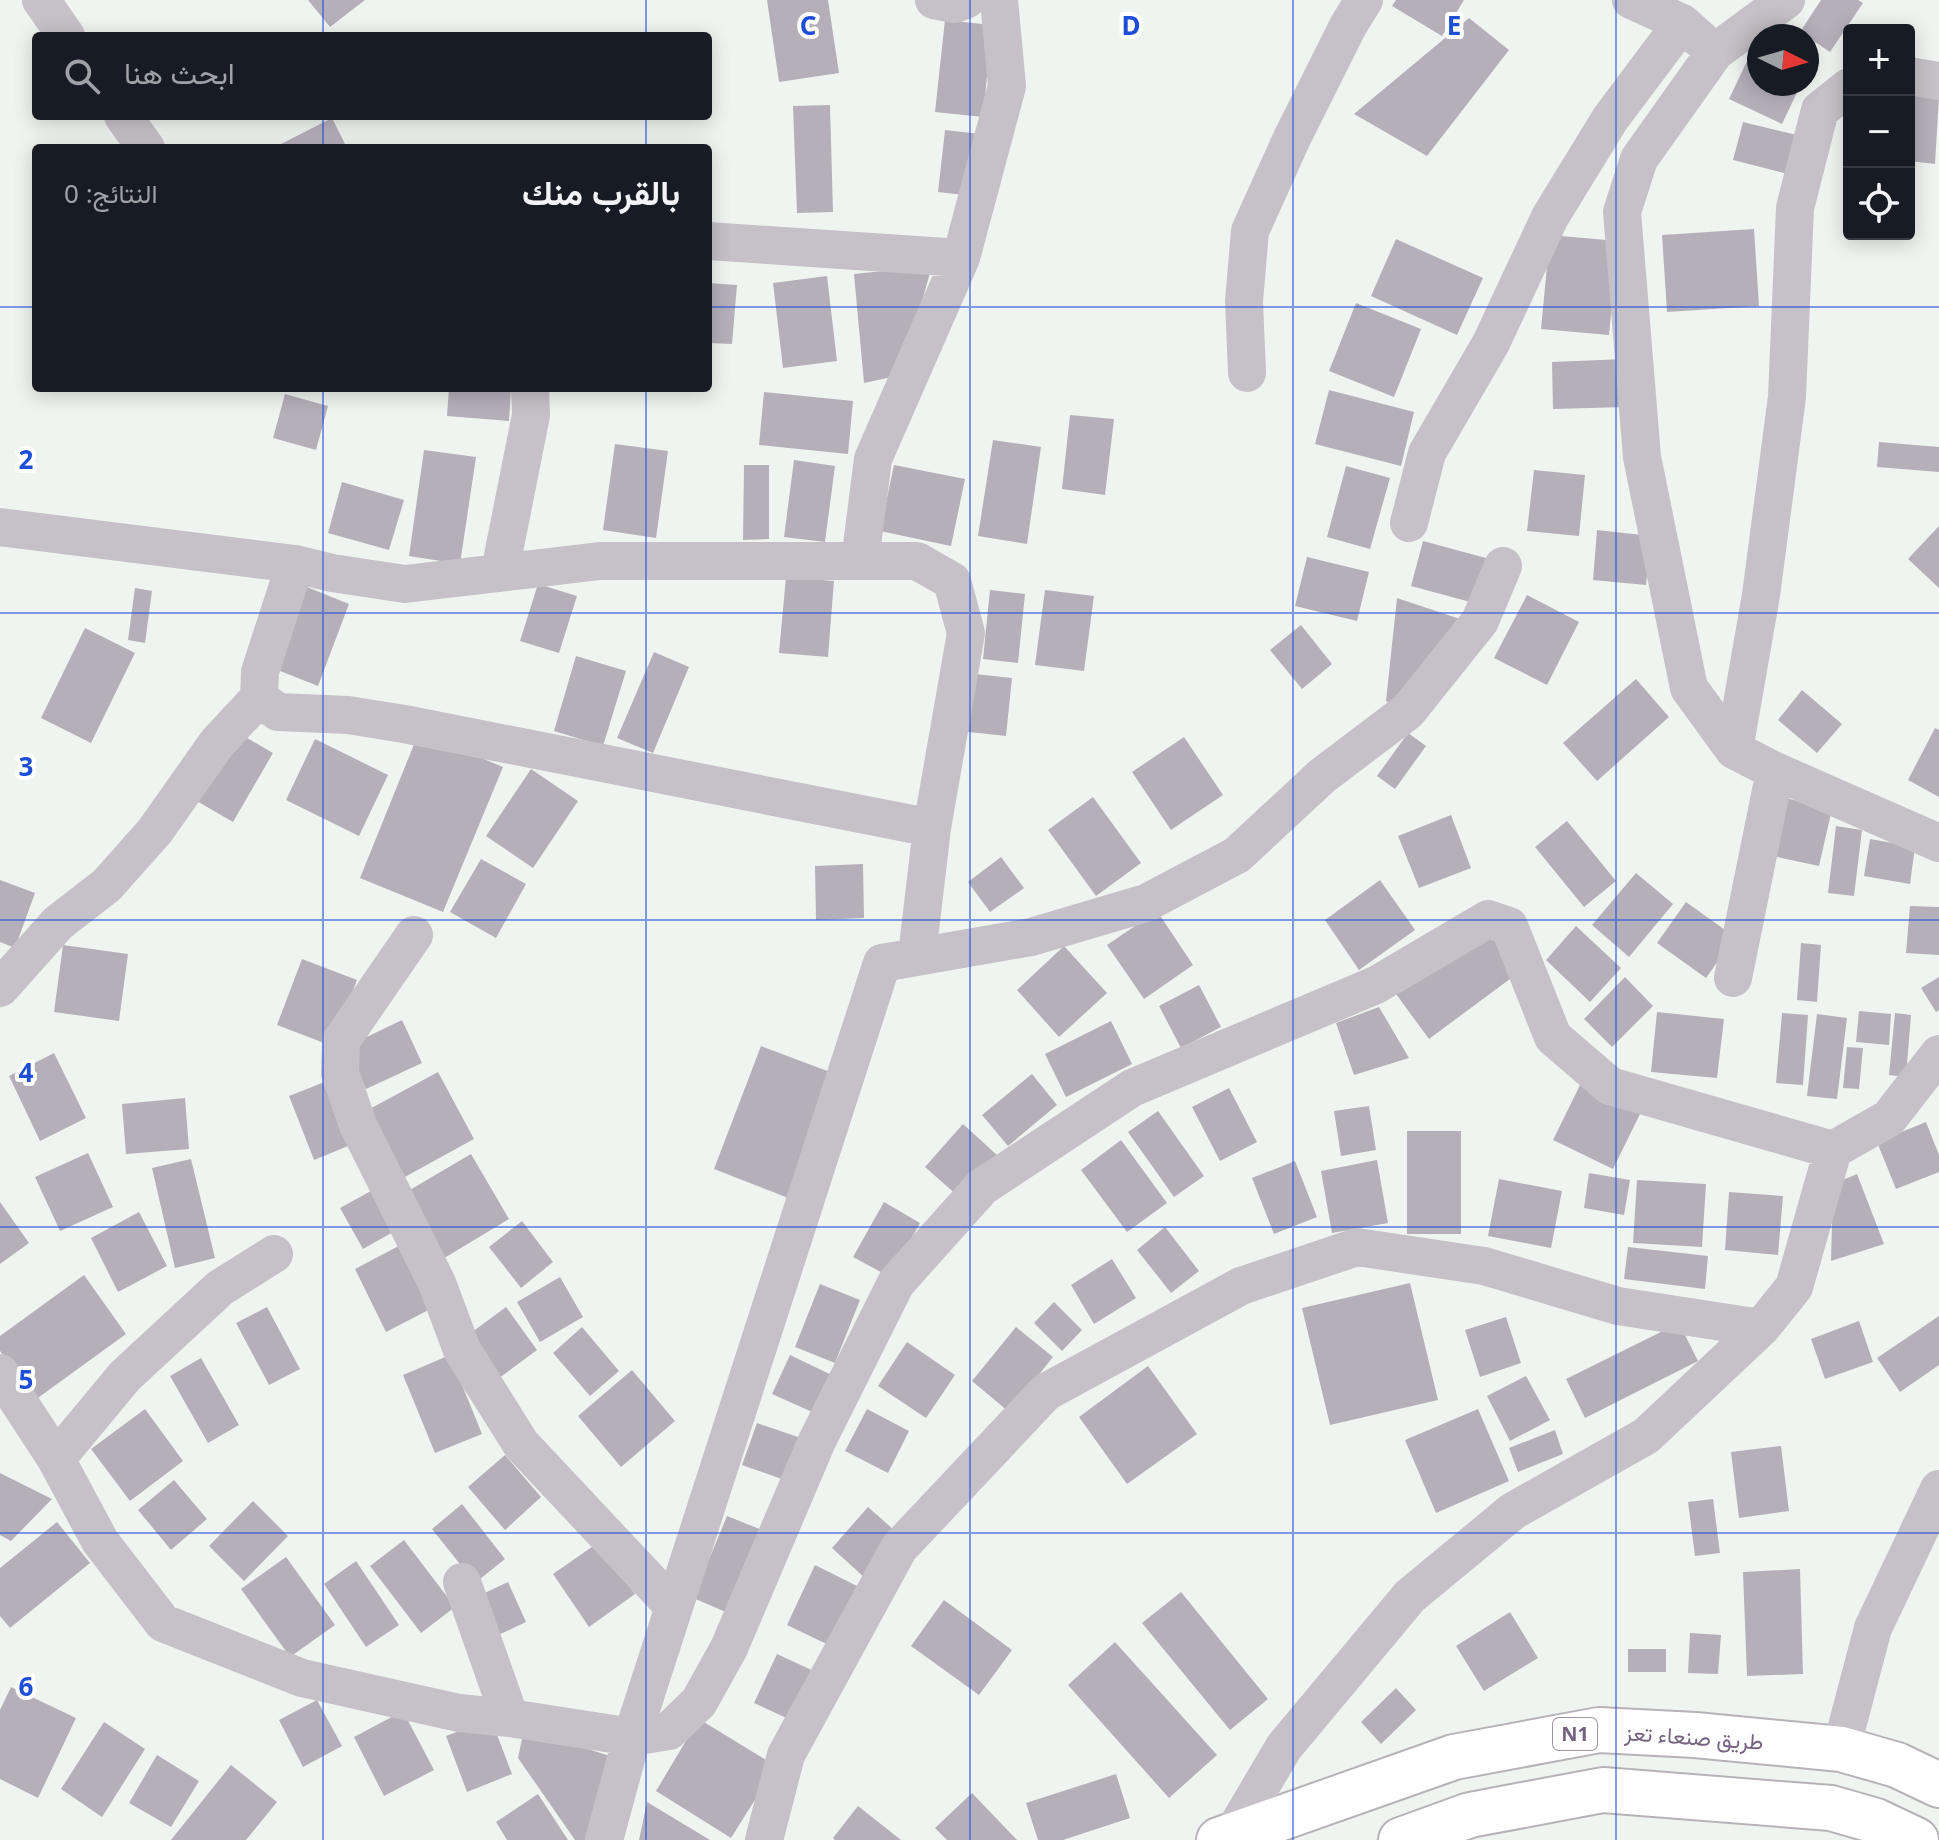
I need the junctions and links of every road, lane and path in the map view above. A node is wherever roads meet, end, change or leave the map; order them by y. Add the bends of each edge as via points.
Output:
1 (41, 0) edge
2 (934, 0) edge
3 (966, 0) edge
4 (999, 0) edge
5 (1364, 0) edge
6 (1631, 0) edge
7 (1786, 0) edge
8 (1682, 23) junction
9 (63, 32) edge
10 (1715, 52) junction
11 (1915, 77) edge
12 (1939, 81) edge
13 (1843, 92) edge
14 (126, 120) edge
15 (143, 144) edge
16 (712, 241) edge
17 (961, 258) junction
18 (1247, 373) dead end
19 (530, 392) edge
20 (1409, 523) dead end
21 (0, 527) edge
22 (860, 561) junction
23 (295, 564) junction
24 (1503, 566) dead end
25 (500, 571) junction
26 (259, 698) junction
27 (1734, 750) junction
28 (1775, 771) junction
29 (932, 828) junction
30 (1939, 843) edge
31 (414, 935) dead end
32 (917, 955) junction
33 (1733, 978) dead end
34 (0, 988) edge
35 (1939, 1054) edge
36 (1833, 1150) junction
37 (274, 1254) dead end
38 (1761, 1328) junction
39 (0, 1373) edge
40 (56, 1459) junction
41 (1939, 1489) edge
42 (462, 1582) dead end
43 (674, 1607) junction
44 (510, 1718) junction
45 (632, 1737) junction
46 (1841, 1749) junction
47 (1939, 1785) edge
48 (1298, 1827) edge
49 (1225, 1837) edge
50 (604, 1840) edge
51 (764, 1840) edge
52 (1401, 1840) edge
53 (1916, 1840) edge

1 - 9 street
2 - 3 street
4 - 17 street via 1007,86
5 - 18 street via 1250,231 1244,301
6 - 8 street
7 - 10 street
8 - 10 street
8 - 20 street via 1610,119 1550,217 1491,343 1427,453
10 - 27 street via 1639,159 1622,212 1642,457 1689,688
11 - 12 street
13 - 27 street via 1820,110 1795,208 1787,397
14 - 15 street
16 - 17 street
17 - 22 street via 873,459
19 - 25 street via 531,415
21 - 23 street
22 - 25 street via 600,561
22 - 29 street via 917,561 952,581 966,633
23 - 25 street via 405,584
23 - 26 street via 260,672
24 - 32 street via 1480,621 1408,711 1322,776 1237,855 1146,903 1031,937
26 - 29 street via 278,712 404,724
26 - 34 street via 217,743 146,842 107,885 58,923
27 - 28 street
28 - 30 street
28 - 33 street
29 - 32 street
31 - 43 street via 341,1041 340,1073 358,1125 437,1283 462,1350 521,1444
32 - 43 street via 882,963
35 - 36 street via 1889,1118
36 - 38 street via 1794,1287
36 - 45 street via 1610,1086 1553,1037 1509,926 1488,919 1376,985 1132,1088 982,1187 896,1283 817,1441 729,1648 699,1702 669,1731
37 - 40 street via 220,1288 125,1376
38 - 49 street via 1646,1436 1513,1511 1410,1596 1284,1747
38 - 51 street via 1618,1306 1484,1266 1357,1247 1241,1286 1046,1392 899,1548 786,1755
39 - 40 street
40 - 44 street via 100,1541 163,1623 302,1678 459,1713
41 - 46 street via 1873,1628
42 - 44 street
43 - 45 street
44 - 45 street
45 - 50 street
46 - 47 highway, طريق صنعاء تعز / N1 via 1897,1765
46 - 48 highway, طريق صنعاء تعز / N1 via 1599,1730 1454,1757
48 - 49 highway, طريق صنعاء تعز / N1
52 - 53 highway via 1470,1815 1603,1790 1831,1808

